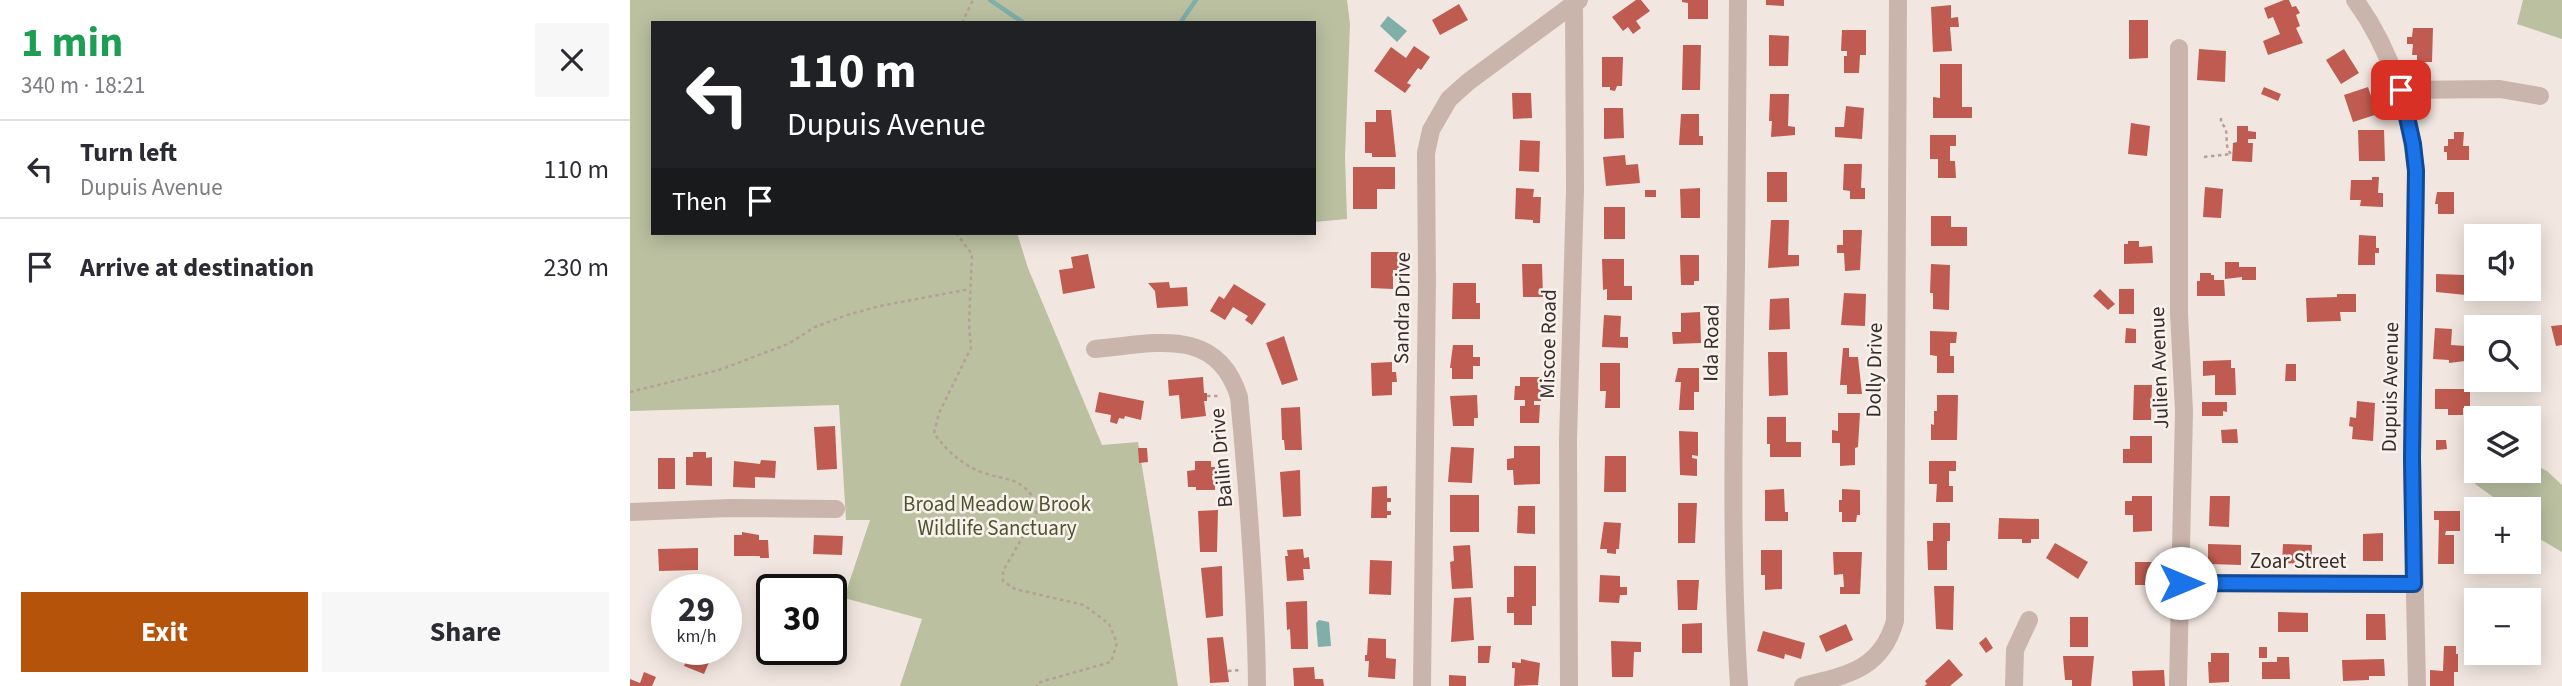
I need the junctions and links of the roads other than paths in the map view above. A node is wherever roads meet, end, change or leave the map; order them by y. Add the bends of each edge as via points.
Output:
1 (1738, 0) edge
2 (1898, 0) edge
3 (2355, 0) edge
4 (1576, 1) edge
5 (2179, 48) dead end
6 (2401, 90) junction
7 (2540, 96) dead end
8 (1095, 349) dead end
9 (836, 509) dead end
10 (630, 512) edge
11 (2181, 583) junction
12 (2414, 584) junction
13 (2029, 620) dead end
14 (1257, 686) edge
15 (1422, 686) edge
16 (1569, 686) edge
17 (1740, 686) edge
18 (1803, 686) edge
19 (2014, 686) edge
20 (2178, 686) edge
21 (2417, 686) edge

1 - 17 street, Ida Road via 1733,559
2 - 18 street, Dolly Drive via 1895,621 1871,662
3 - 6 street, Dupuis Avenue
4 - 15 street, Sandra Drive via 1449,99 1428,141
4 - 16 street, Miscoe Road via 1568,440
5 - 11 street, Julien Avenue via 2179,314 2184,411
6 - 7 street via 2500,89
6 - 12 street, Dupuis Avenue via 2416,171
8 - 14 street, Bailin Drive via 1192,345 1213,355 1234,381 1251,538
9 - 10 street
11 - 12 street, Zoar Street
11 - 20 street, Julien Avenue
12 - 21 street, Dupuis Avenue
13 - 19 street via 2015,650

